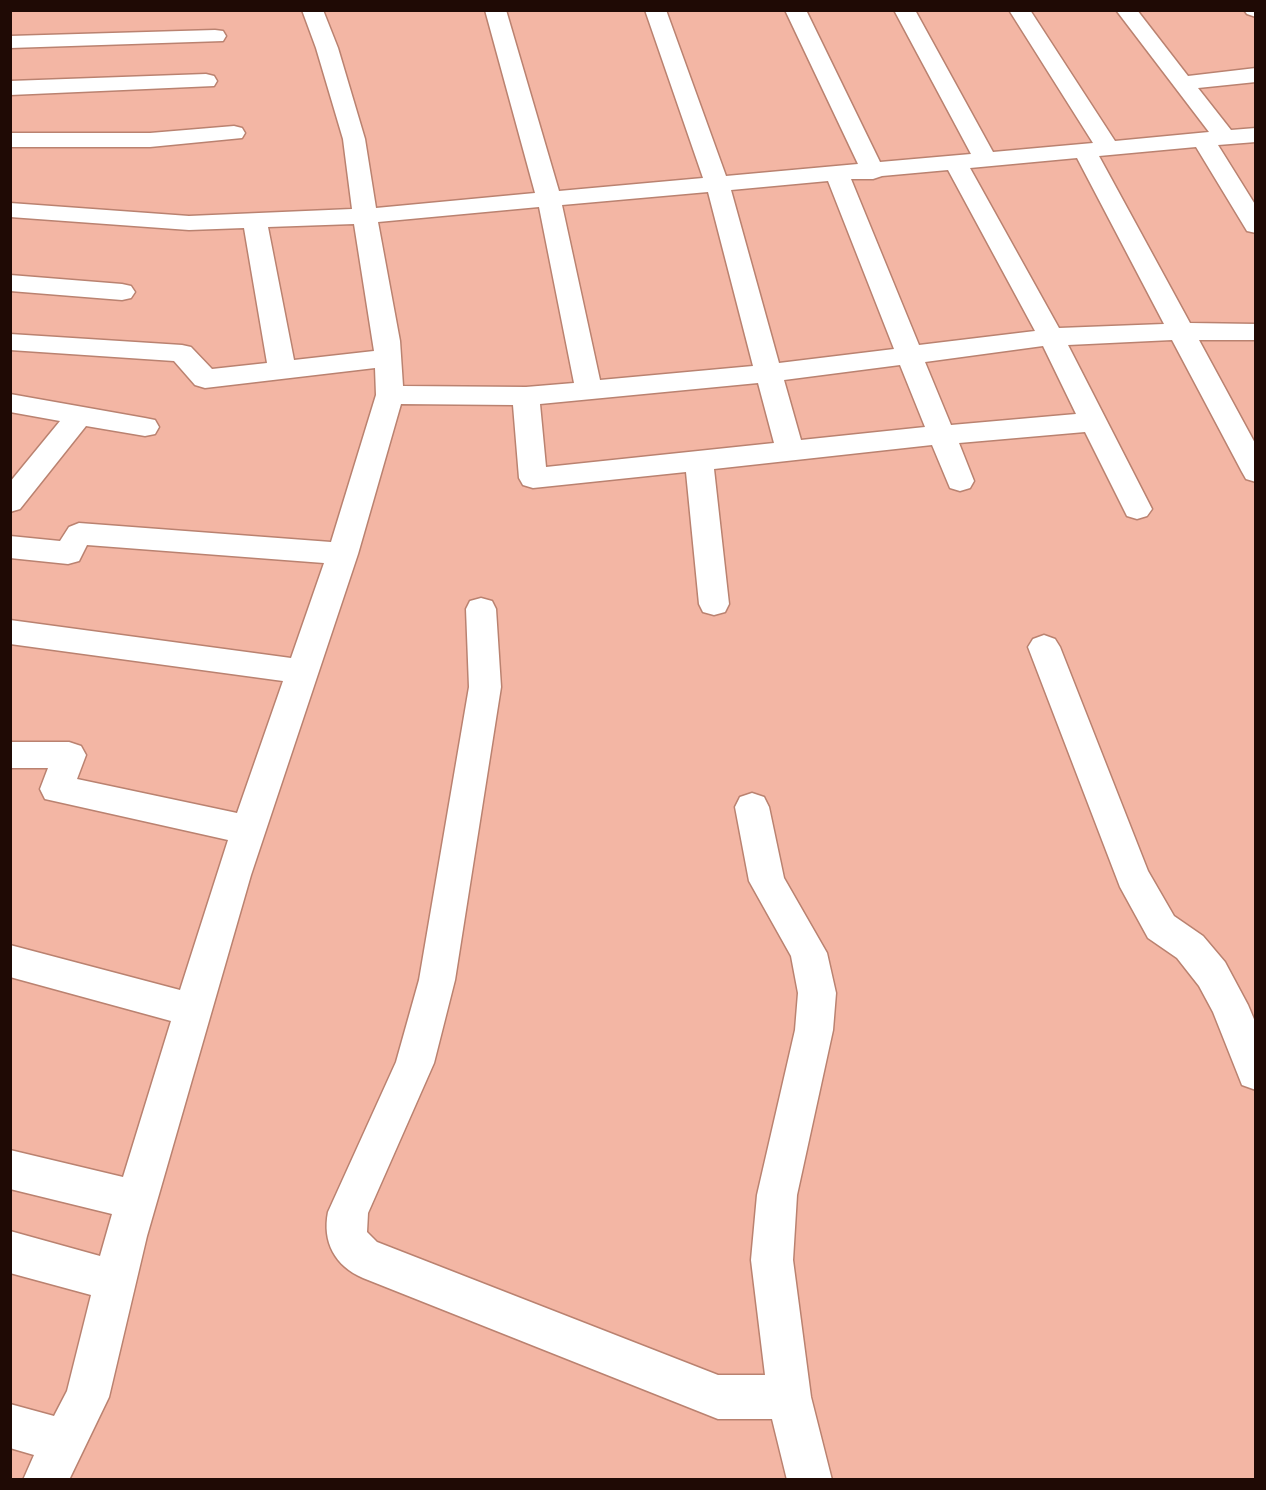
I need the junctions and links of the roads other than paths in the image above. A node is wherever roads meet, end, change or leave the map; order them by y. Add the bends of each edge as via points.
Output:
1 (312, 10) edge
2 (495, 10) edge
3 (655, 10) edge
4 (795, 10) edge
5 (904, 10) edge
6 (1020, 10) edge
7 (1126, 10) edge
8 (215, 36) dead end
9 (10, 42) edge
10 (1256, 75) edge
11 (206, 81) dead end
12 (1184, 83) junction
13 (10, 88) edge
14 (234, 133) dead end
15 (1256, 135) edge
16 (1214, 139) junction
17 (10, 140) edge
18 (1097, 150) junction
19 (986, 161) junction
20 (956, 164) junction
21 (873, 172) junction
22 (837, 174) junction
23 (717, 183) junction
24 (549, 199) junction
25 (10, 210) edge
26 (365, 216) junction
27 (255, 219) junction
28 (1256, 226) edge
29 (10, 283) edge
30 (122, 292) dead end
31 (1181, 331) junction
32 (1256, 332) edge
33 (1051, 337) junction
34 (10, 342) edge
35 (910, 355) junction
36 (388, 358) junction
37 (282, 370) junction
38 (770, 373) junction
39 (589, 390) junction
40 (390, 395) junction
41 (525, 396) junction
42 (10, 403) edge
43 (80, 415) junction
44 (1094, 422) junction
45 (145, 427) dead end
46 (942, 435) junction
47 (790, 451) junction
48 (699, 461) junction
49 (24, 466) edge
50 (1256, 472) edge
51 (960, 482) dead end
52 (10, 502) edge
53 (1137, 509) dead end
54 (10, 547) edge
55 (343, 554) junction
56 (714, 604) dead end
57 (482, 609) dead end
58 (10, 632) edge
59 (1044, 647) dead end
60 (303, 672) junction
61 (10, 755) edge
62 (752, 807) dead end
63 (248, 830) junction
64 (10, 961) edge
65 (193, 1010) junction
66 (1256, 1072) edge
67 (10, 1169) edge
68 (137, 1200) junction
69 (10, 1252) edge
70 (115, 1281) junction
71 (789, 1397) junction
72 (10, 1425) edge
73 (64, 1441) junction
74 (45, 1479) edge
75 (810, 1479) edge

1 - 26 street via 354,139
2 - 24 street
3 - 23 street
4 - 21 street
5 - 19 street
6 - 18 street
7 - 12 street
8 - 9 street
10 - 12 street
11 - 13 street
12 - 16 street
14 - 17 street via 150,140
15 - 16 street
16 - 18 street
16 - 28 street
18 - 19 street
18 - 31 street
19 - 20 street
20 - 21 street
20 - 33 street
21 - 22 street
22 - 23 street
22 - 35 street
23 - 24 street
23 - 38 street
24 - 26 street
24 - 39 street
25 - 27 street via 189,223
26 - 27 street
26 - 36 street
27 - 37 street
29 - 30 street
31 - 32 street
31 - 33 street
31 - 50 street
33 - 35 street
33 - 44 street
34 - 37 street via 182,353 205,379
35 - 38 street
35 - 46 street
36 - 37 street
36 - 40 street
38 - 39 street
38 - 47 street
39 - 41 street
40 - 41 street
40 - 55 street
41 - 48 street via 533,478
42 - 43 street
43 - 45 street
43 - 49 street
44 - 46 street
44 - 53 street
46 - 47 street
46 - 51 street
47 - 48 street
48 - 56 street
49 - 52 street
54 - 55 street via 68,554 80,534
55 - 60 street
57 - 71 street via 485,687 437,980 415,1064 348,1212 345,1230 351,1247 363,1257 718,1397
58 - 60 street
59 - 66 street via 1132,876 1161,927 1190,947 1212,974
60 - 63 street
61 - 63 street via 69,755 57,789
62 - 71 street via 767,881 808,953 817,993 814,1030 777,1196 772,1260
63 - 65 street
64 - 65 street
65 - 68 street
67 - 68 street
68 - 70 street
69 - 70 street
70 - 73 street via 87,1397
71 - 75 street
72 - 73 street
73 - 74 street

